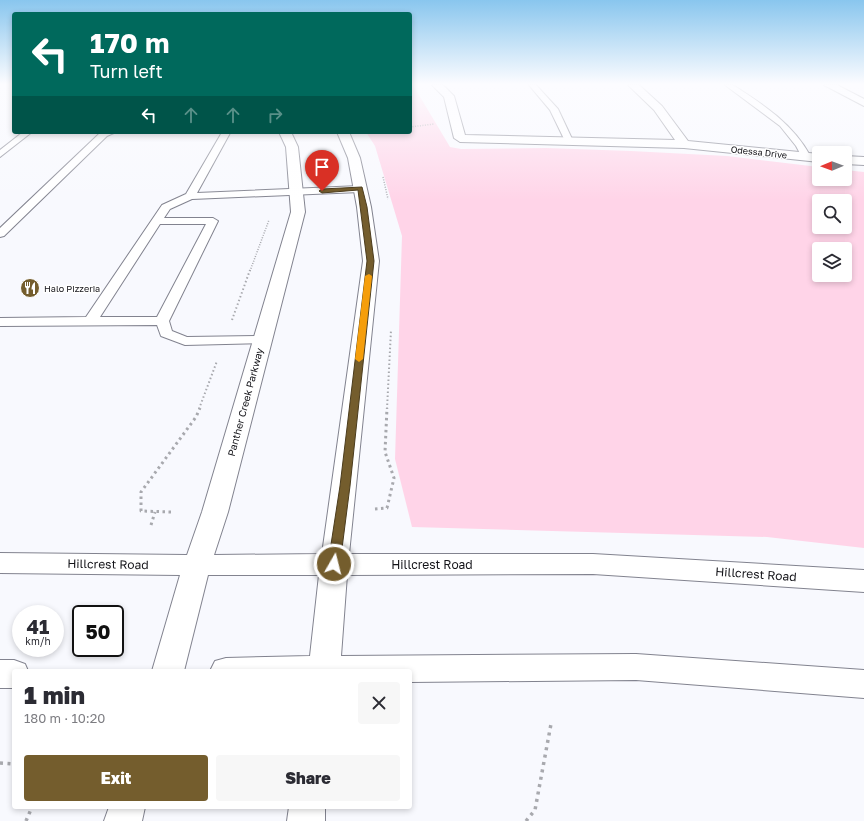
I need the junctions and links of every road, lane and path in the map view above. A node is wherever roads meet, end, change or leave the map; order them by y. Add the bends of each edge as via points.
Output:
1 (456, 123) edge
2 (561, 123) edge
3 (669, 123) edge
4 (781, 123) edge
5 (436, 124) dead end
6 (412, 126) edge
7 (25, 134) edge
8 (104, 134) edge
9 (225, 134) edge
10 (286, 134) edge
11 (344, 134) edge
12 (569, 141) junction
13 (684, 144) junction
14 (0, 154) edge
15 (806, 157) junction
16 (812, 157) edge
17 (852, 161) edge
18 (864, 162) edge
19 (360, 189) junction
20 (296, 192) junction
21 (190, 196) junction
22 (157, 221) junction
23 (0, 234) edge
24 (162, 321) junction
25 (0, 322) edge
26 (90, 322) junction
27 (262, 340) junction
28 (375, 508) dead end
29 (387, 508) dead end
30 (156, 512) dead end
31 (151, 525) dead end
32 (0, 563) edge
33 (334, 564) junction
34 (197, 565) junction
35 (864, 581) edge
36 (169, 669) edge
37 (324, 669) edge
38 (412, 669) edge
39 (0, 674) edge
40 (12, 674) edge
41 (864, 684) edge
42 (551, 724) dead end
43 (0, 763) edge
44 (12, 764) edge
45 (31, 809) edge
46 (126, 809) edge
47 (307, 809) edge
48 (26, 821) edge
49 (123, 821) edge
50 (306, 821) edge
51 (526, 821) edge

1 - 12 main road, Odessa Drive via 460,138
2 - 12 lane
3 - 13 main road
4 - 15 lane via 797,140
5 - 6 path
7 - 14 lane
8 - 23 lane
9 - 21 lane
10 - 20 main road, Panther Creek Parkway via 292,147
11 - 19 main road via 354,158
12 - 13 main road, Odessa Drive
13 - 15 main road, Odessa Drive
15 - 16 main road, Odessa Drive
17 - 18 main road
19 - 20 lane
19 - 33 main road via 371,261
20 - 21 lane
20 - 27 main road, Panther Creek Parkway via 298,212
21 - 22 lane via 166,207
22 - 24 lane via 213,221
22 - 26 lane
24 - 26 lane
24 - 27 lane via 166,333 185,341
25 - 26 lane
27 - 34 main road, Panther Creek Parkway via 215,512
28 - 29 path
30 - 31 path
32 - 34 main road, Hillcrest Road
33 - 34 main road, Hillcrest Road
33 - 35 main road, Hillcrest Road via 593,564
33 - 37 main road
34 - 36 main road, Panther Creek Parkway
38 - 41 main road via 636,667
39 - 40 main road
42 - 51 path via 535,810
43 - 44 path
45 - 48 path
46 - 49 main road
47 - 50 main road

